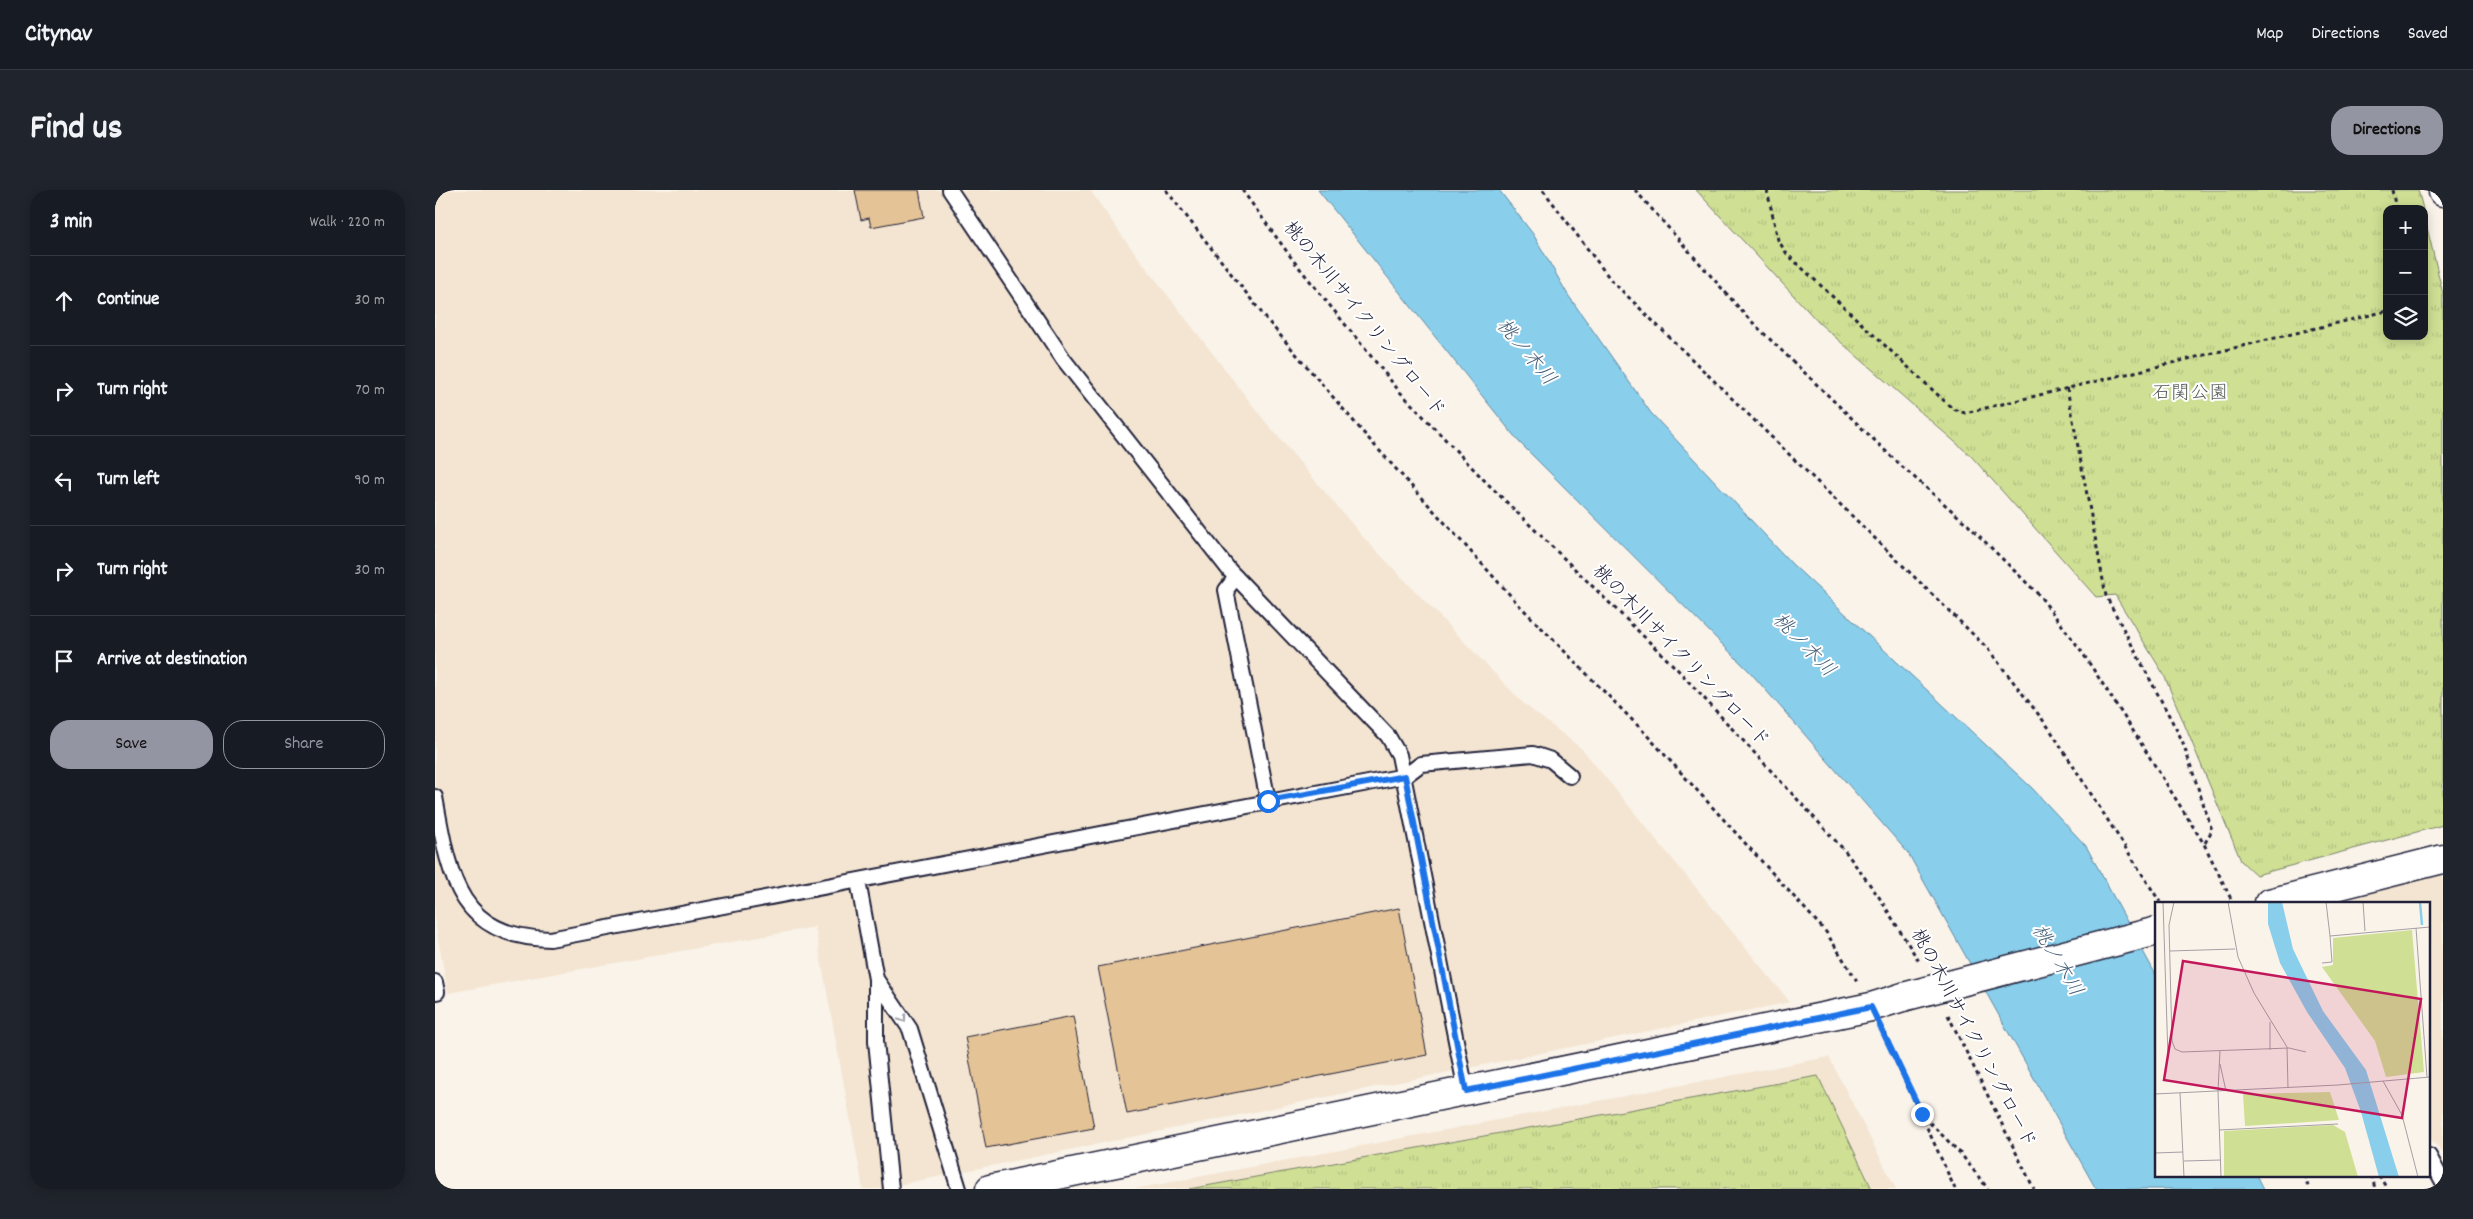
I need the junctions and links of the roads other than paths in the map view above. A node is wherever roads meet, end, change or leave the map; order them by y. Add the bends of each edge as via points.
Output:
1 (950, 190) edge
2 (1235, 577) junction
3 (1405, 776) junction
4 (1570, 776) dead end
5 (435, 797) edge
6 (1268, 801) junction
7 (2443, 859) edge
8 (858, 881) junction
9 (2273, 902) edge
10 (2155, 932) edge
11 (875, 979) junction
12 (1466, 1091) junction
13 (2431, 1160) edge
14 (2443, 1182) edge
15 (891, 1189) edge
16 (959, 1189) edge
17 (991, 1189) edge

1 - 2 lane via 1064,360
2 - 3 lane via 1388,736 1399,755
2 - 6 lane via 1226,590
3 - 4 lane via 1421,764 1533,754 1551,760
3 - 6 lane
3 - 12 lane
5 - 8 lane via 454,883 467,903 485,921 505,933 527,938 550,939
6 - 8 lane
7 - 9 street
8 - 11 lane
10 - 12 street, bridge via 1871,1007
11 - 15 lane via 876,1041
11 -> 16 lane via 910,1029
12 - 17 street
13 - 14 lane

